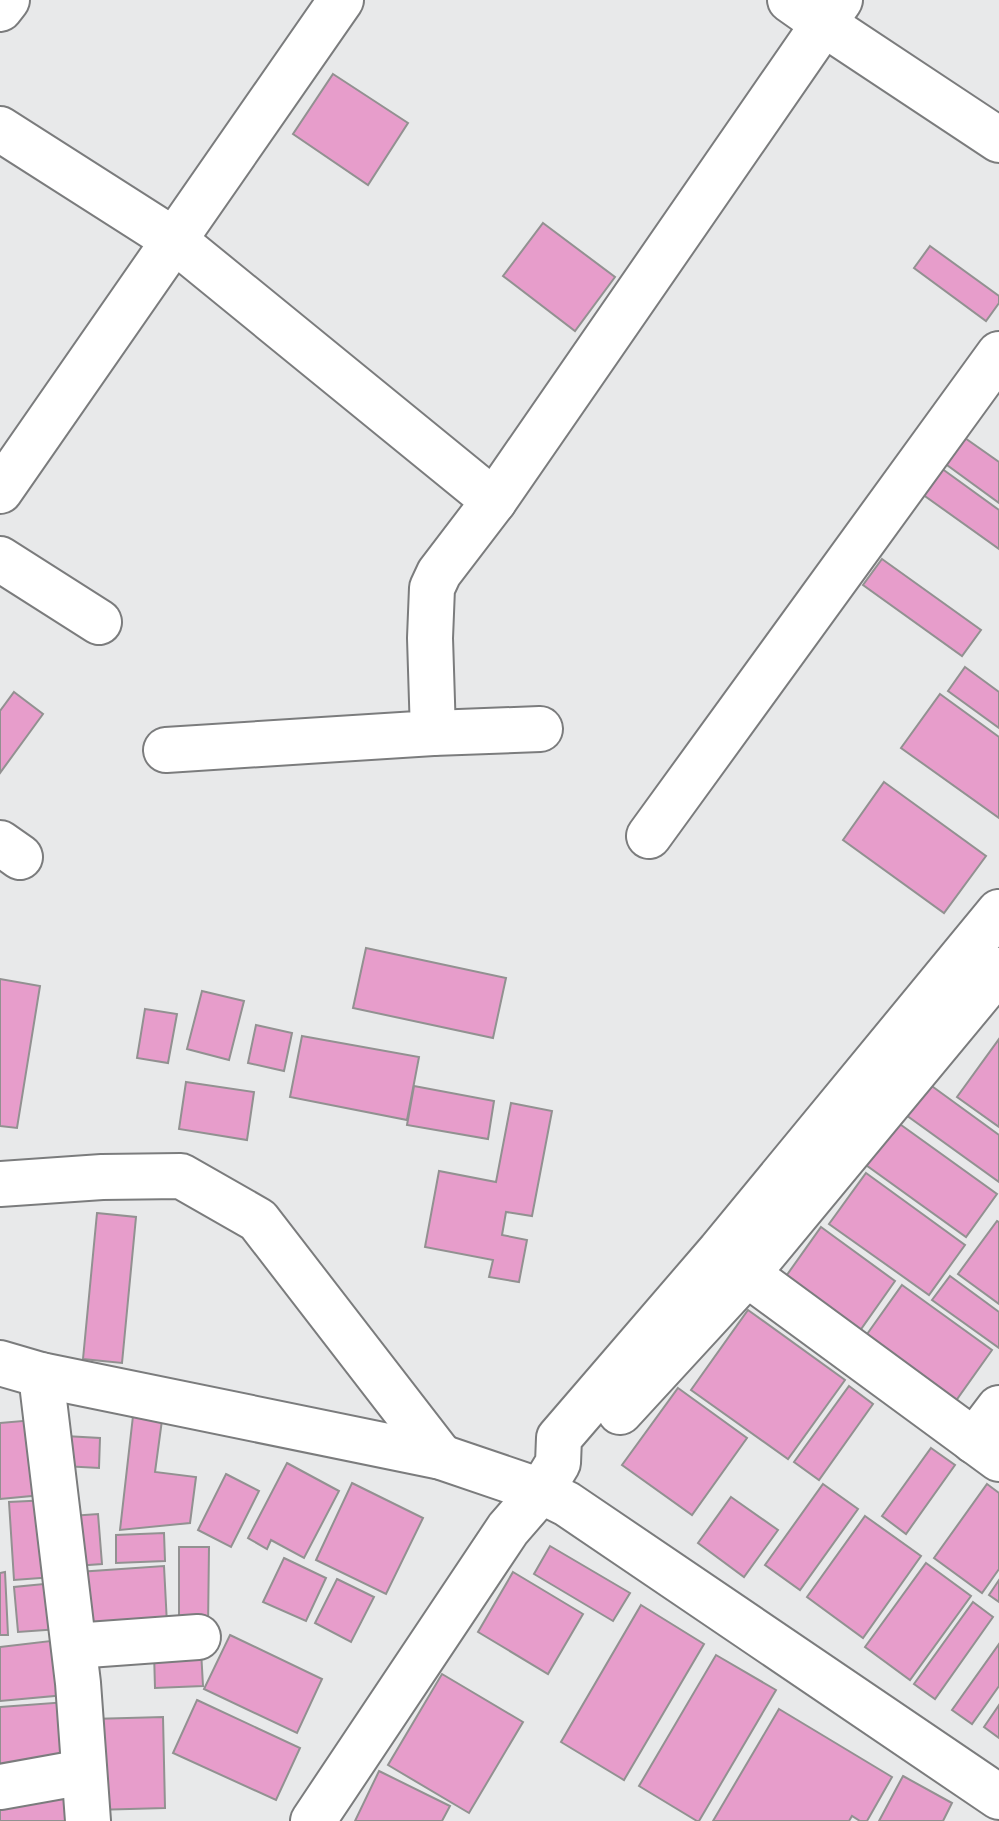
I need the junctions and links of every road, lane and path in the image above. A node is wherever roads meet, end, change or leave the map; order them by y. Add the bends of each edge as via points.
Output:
1 (7, 0) edge
2 (341, 0) edge
3 (818, 8) edge
4 (0, 9) edge
5 (0, 129) edge
6 (999, 140) edge
7 (174, 240) junction
8 (999, 354) edge
9 (0, 491) edge
10 (494, 501) junction
11 (0, 559) edge
12 (99, 622) dead end
13 (540, 729) dead end
14 (433, 733) junction
15 (166, 750) dead end
16 (649, 836) dead end
17 (999, 912) edge
18 (999, 970) edge
19 (0, 1184) edge
20 (733, 1263) junction
21 (20, 1369) edge
22 (991, 1436) edge
23 (441, 1457) junction
24 (550, 1477) junction
25 (198, 1637) dead end
26 (74, 1646) junction
27 (84, 1772) junction
28 (0, 1787) edge
29 (999, 1797) edge
30 (88, 1821) edge
31 (313, 1821) edge

1 - 4 street
2 - 7 street
3 - 6 street
3 - 10 street
5 - 7 street
7 - 9 street
7 - 10 street
8 - 16 street
10 - 14 street via 432,588
11 - 12 street
13 - 14 street
14 - 15 street
17 - 20 street
18 - 20 street
19 - 23 street via 181,1176 258,1220
20 - 22 street
20 - 24 street via 579,1457
21 - 23 street
21 - 26 street
23 - 24 street
24 - 29 street via 567,1504
24 - 31 street via 508,1529
25 - 26 street
26 - 27 street
27 - 28 street
27 - 30 street

